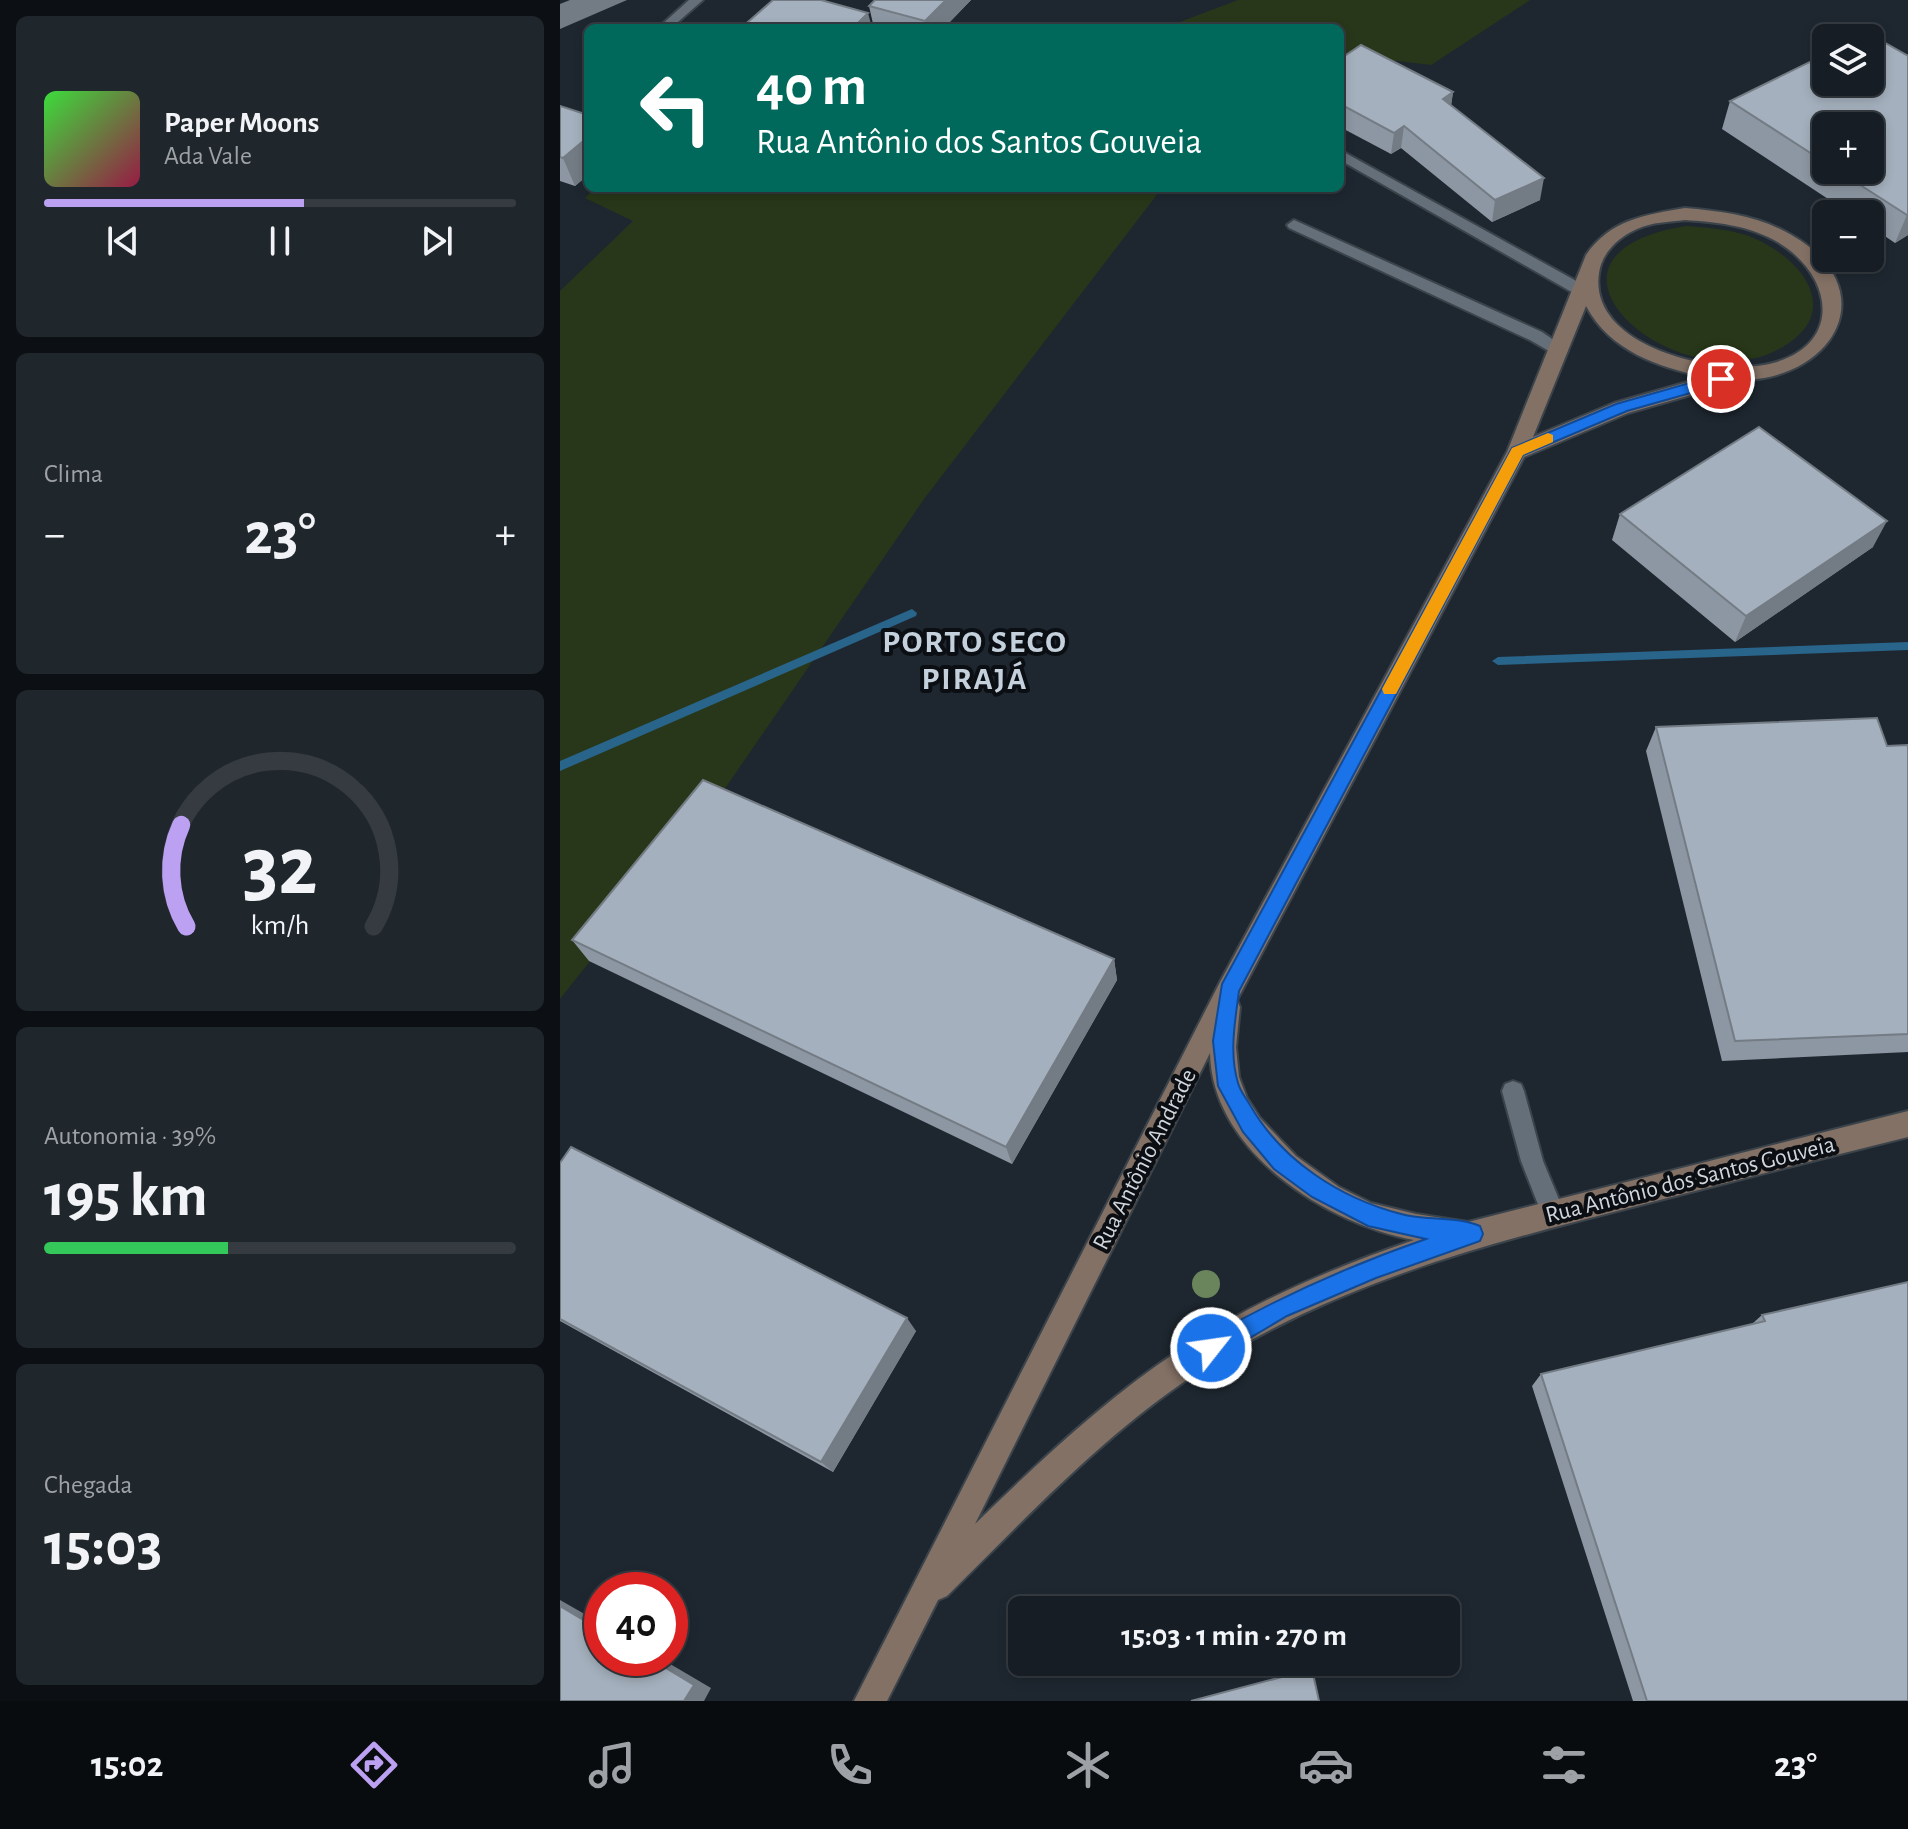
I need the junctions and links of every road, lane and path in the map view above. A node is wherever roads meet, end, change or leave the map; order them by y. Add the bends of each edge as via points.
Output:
1 (697, 0) edge
2 (668, 24) edge
3 (1344, 156) edge
4 (1294, 225) dead end
5 (1584, 284) junction
6 (1560, 350) junction
7 (1743, 373) junction
8 (1517, 452) junction
9 (1229, 990) junction
10 (1513, 1091) dead end
11 (1908, 1124) edge
12 (1553, 1214) junction
13 (1473, 1234) junction
14 (920, 1601) junction
15 (870, 1701) edge

1 - 2 lane
3 - 5 lane
4 - 6 lane
5 - 6 street, Rua Antônio Andrade
5 - 7 street via 1609,327 1632,346 1699,371
5 - 7 street via 1595,253 1616,233 1647,219 1685,214 1726,217 1765,229 1799,248 1823,272 1834,299 1831,326 1814,349 1783,366
6 - 8 street, Rua Antônio Andrade
7 - 8 street via 1621,408
8 - 9 street, Rua Antônio Andrade
9 - 13 street, Rua Antônio dos Santos Gouveia via 1223,1041 1228,1086 1251,1126 1281,1162 1368,1215 1414,1228
9 - 14 street, Rua Antônio Andrade
10 - 12 lane
11 - 12 street, Rua Antônio dos Santos Gouveia
12 - 13 street, Rua Antônio dos Santos Gouveia
13 - 14 street, Rua Antônio dos Santos Gouveia via 1279,1309 1189,1361 1088,1440
14 - 15 street, Rua Antônio Andrade

